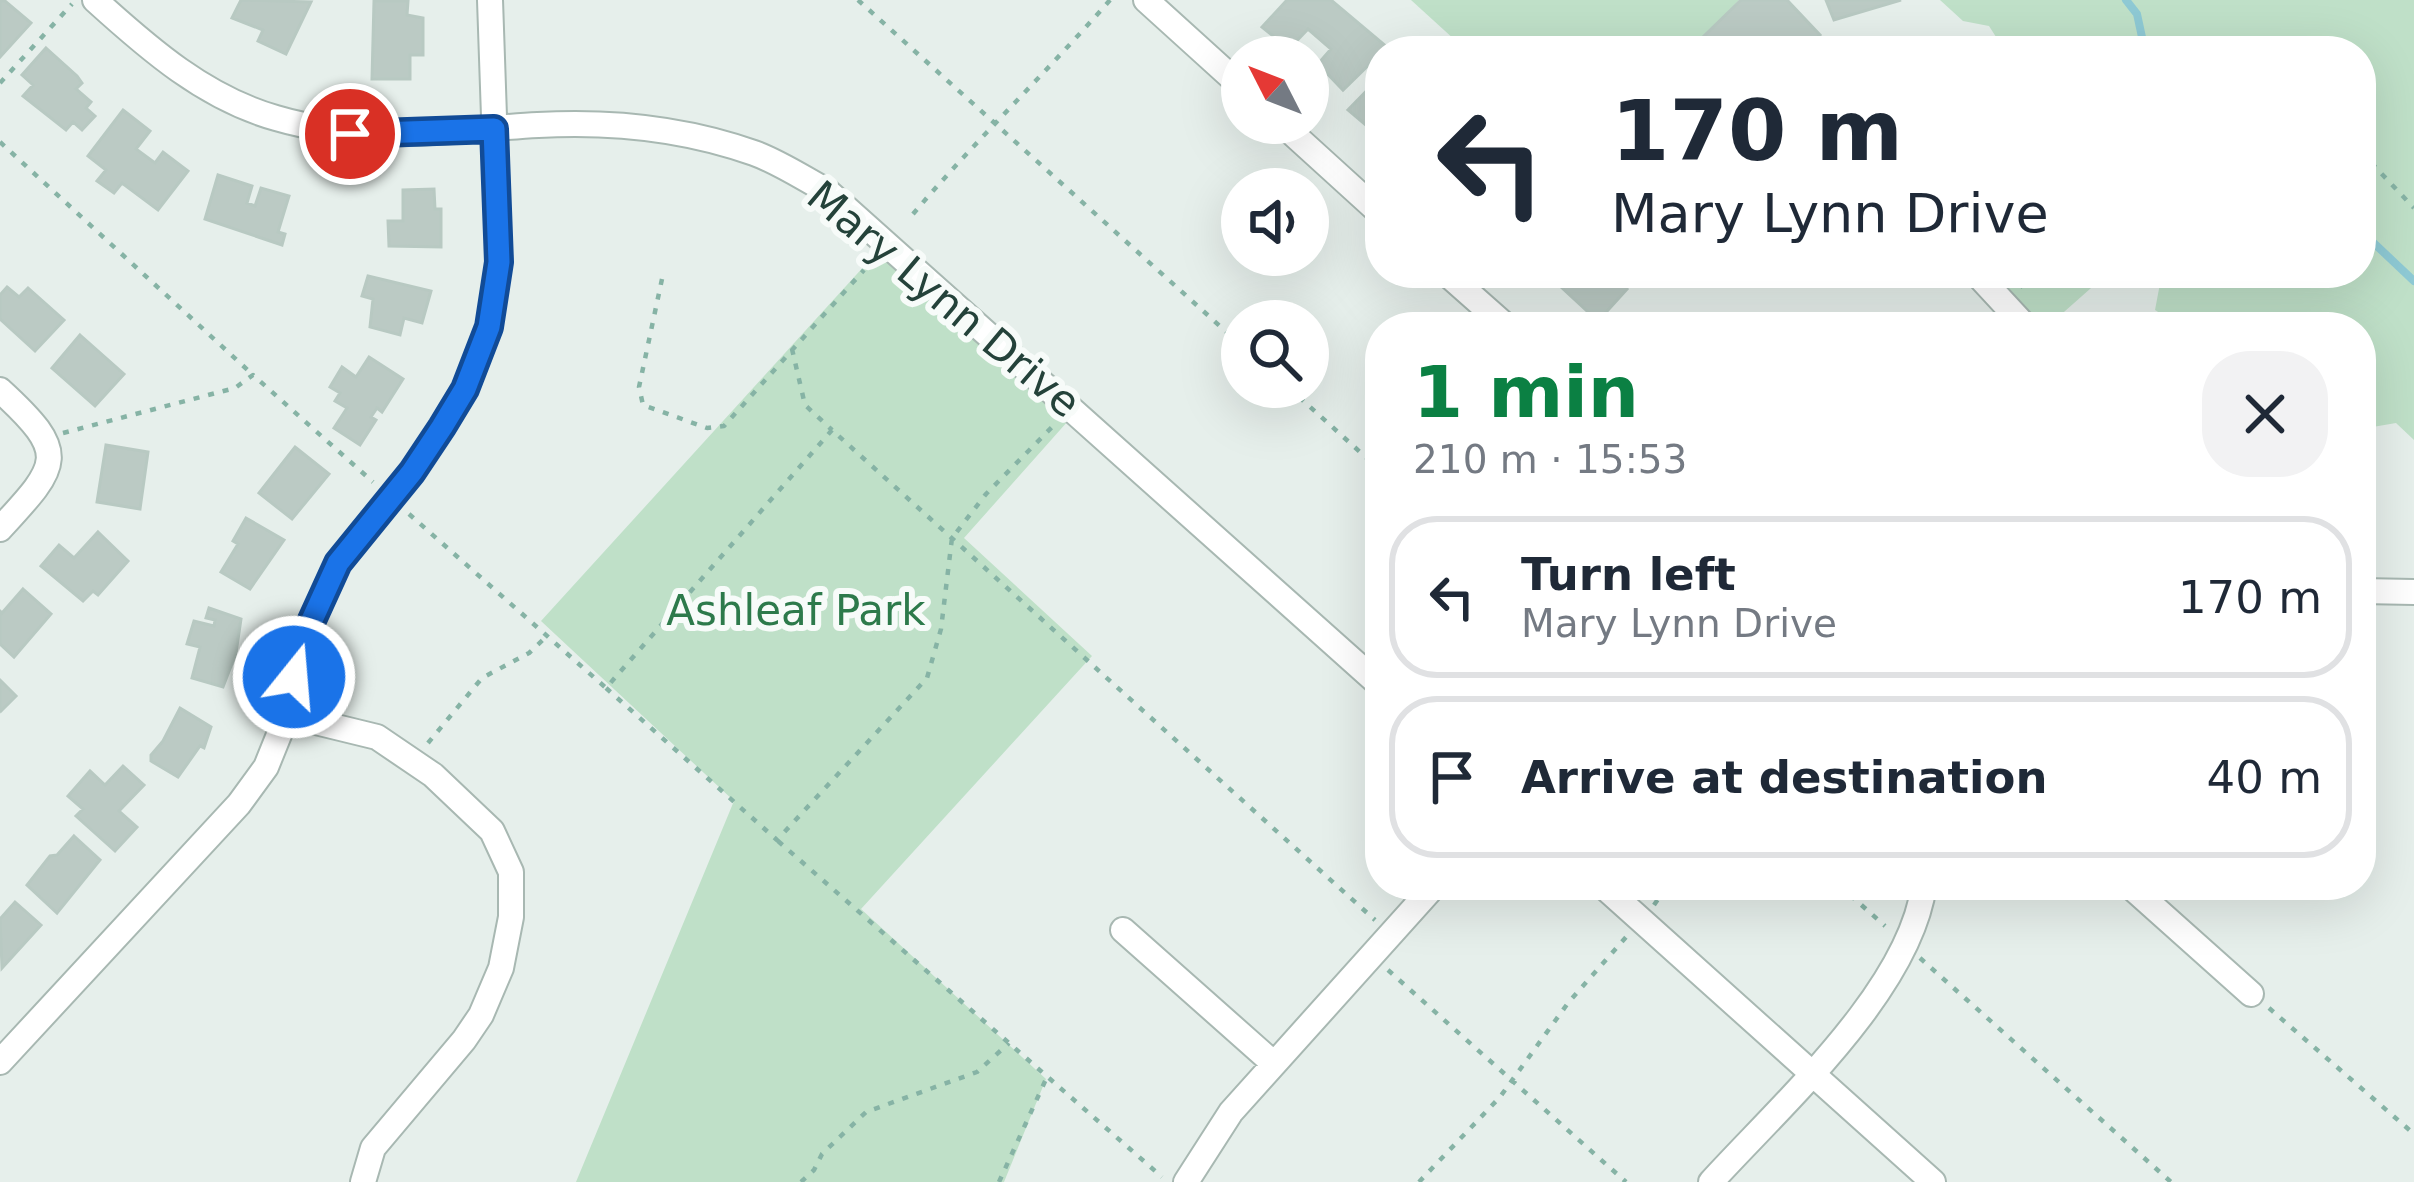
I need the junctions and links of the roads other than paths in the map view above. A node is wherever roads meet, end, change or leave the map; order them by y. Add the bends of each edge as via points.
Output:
1 (95, 0) edge
2 (490, 0) edge
3 (1146, 0) edge
4 (1221, 68) edge
5 (494, 129) junction
6 (1304, 144) edge
7 (1365, 199) edge
8 (1463, 288) edge
9 (1990, 288) edge
10 (1490, 312) edge
11 (2012, 312) edge
12 (0, 390) edge
13 (0, 529) edge
14 (2376, 591) edge
15 (2414, 592) edge
16 (1365, 672) edge
17 (287, 715) junction
18 (1421, 900) edge
19 (1619, 900) edge
20 (1922, 900) edge
21 (2146, 900) edge
22 (1123, 930) dead end
23 (2251, 994) road end
24 (0, 1062) edge
25 (1273, 1063) junction
26 (1810, 1072) junction
27 (363, 1182) edge
28 (1186, 1182) edge
29 (1711, 1182) edge
30 (1933, 1182) edge

1 - 5 street, Mary Lynn Drive via 202,86 273,118 350,134
2 - 5 street
3 - 4 street
5 - 16 street, Mary Lynn Drive via 682,133 758,154 826,190
5 - 17 street via 499,262 489,327 465,389 412,472 338,563 312,620
6 - 7 street
8 - 10 street
9 - 11 street
12 - 13 street via 44,437 49,457 45,477
14 - 15 street
17 - 24 street via 239,804
17 - 27 street via 376,737 433,775 492,831 511,872 501,968 481,1015 373,1148
18 - 25 street
19 - 26 street
20 - 26 street via 1877,995
21 - 23 street
22 - 25 street
25 - 28 street
26 - 29 street
26 - 30 street

